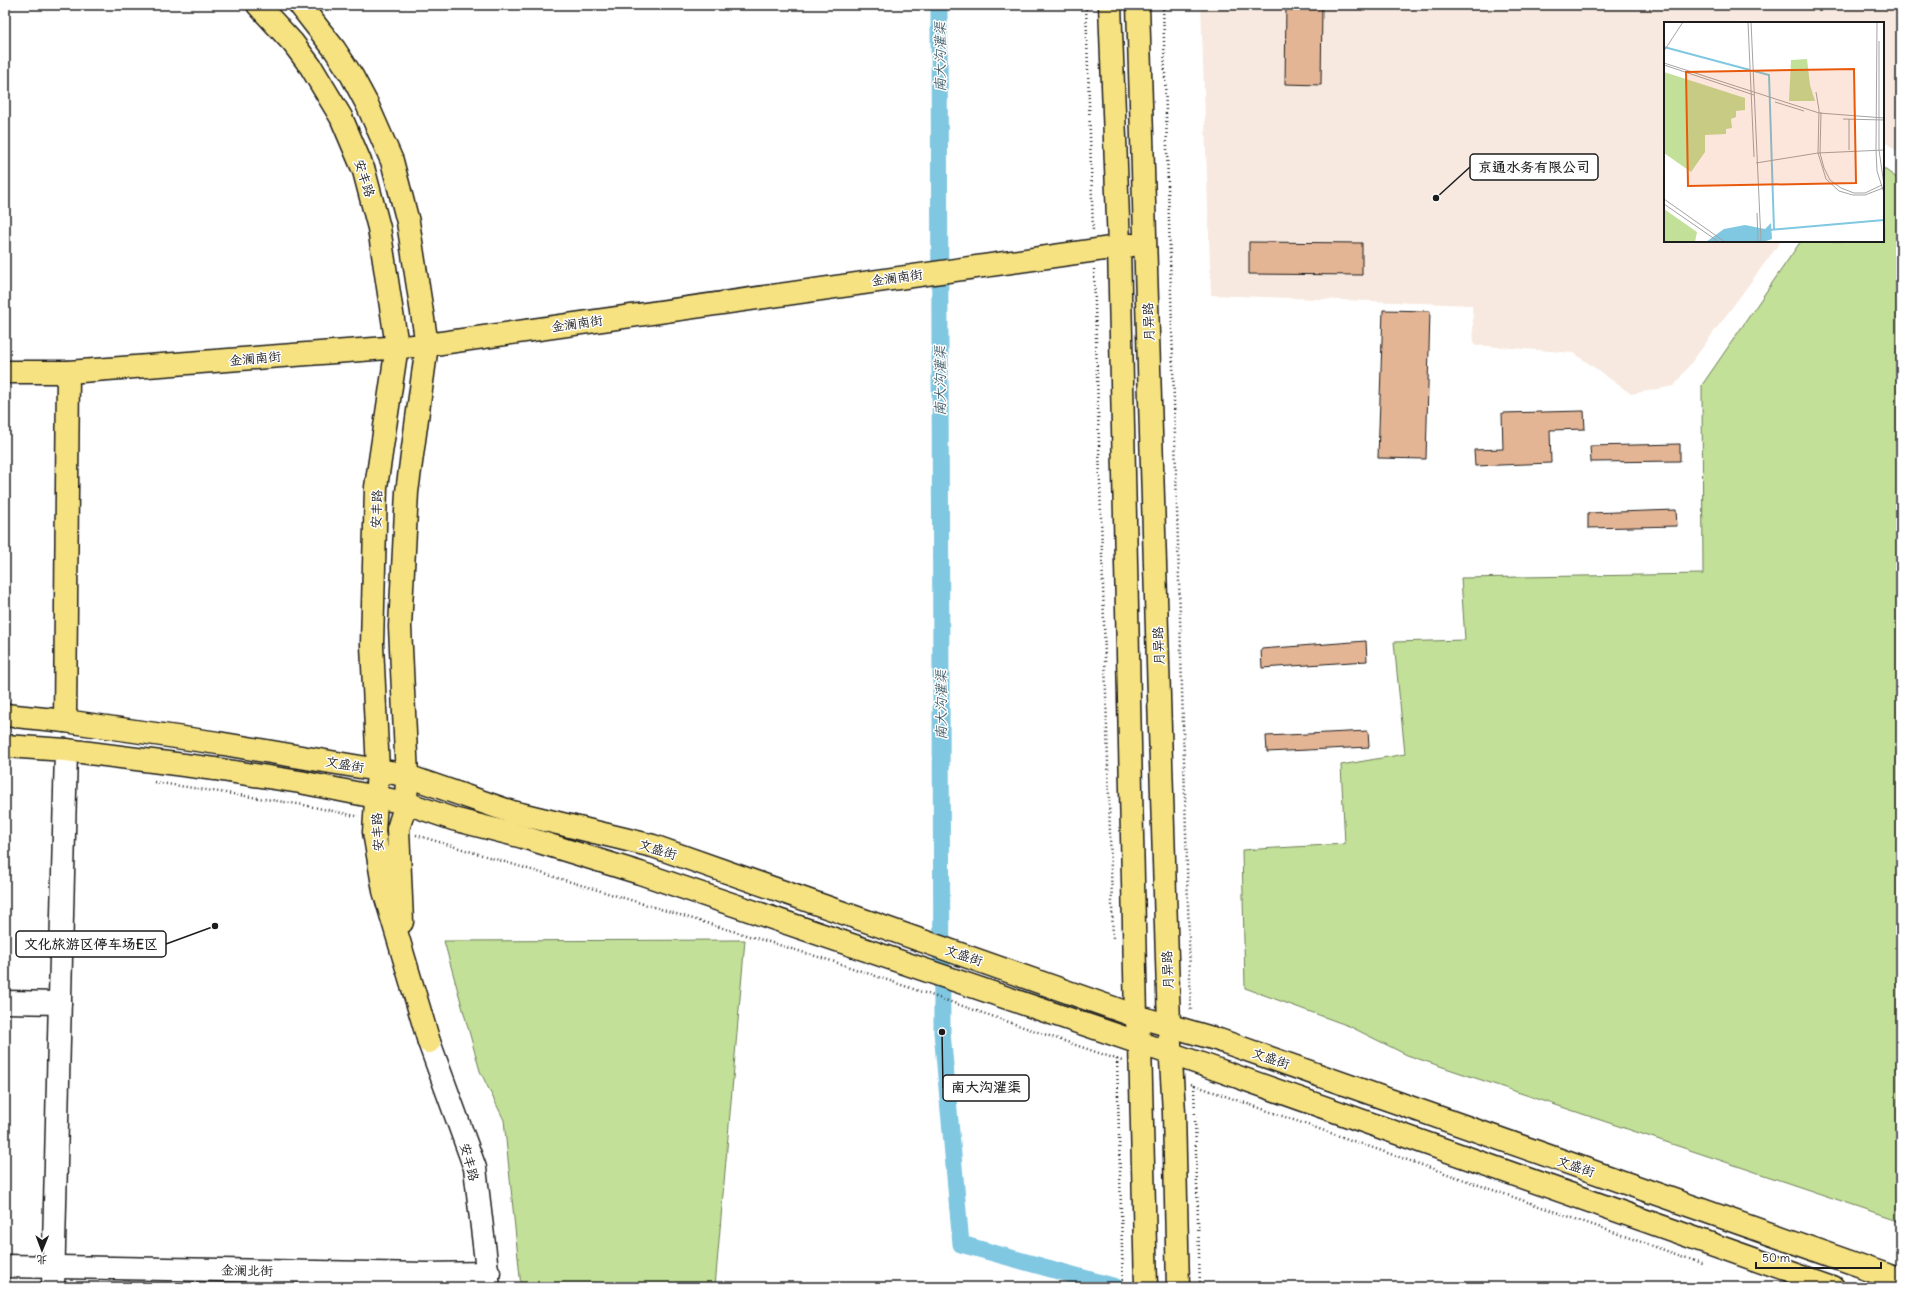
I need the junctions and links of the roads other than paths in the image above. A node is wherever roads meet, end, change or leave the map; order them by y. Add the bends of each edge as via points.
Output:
1 (258, 5) edge
2 (300, 5) edge
3 (1110, 5) edge
4 (1138, 5) edge
5 (1145, 244) junction
6 (1118, 246) junction
7 (427, 344) junction
8 (397, 346) junction
9 (5, 372) edge
10 (68, 372) junction
11 (5, 715) edge
12 (65, 721) junction
13 (5, 746) edge
14 (66, 750) junction
15 (378, 770) junction
16 (407, 776) junction
17 (376, 796) junction
18 (406, 802) junction
19 (5, 1002) edge
20 (60, 1003) junction
21 (1136, 1016) junction
22 (1169, 1025) junction
23 (430, 1042) junction
24 (1140, 1044) junction
25 (1172, 1055) junction
26 (5, 1266) edge
27 (54, 1277) edge
28 (489, 1280) edge
29 (1901, 1280) edge
30 (1146, 1287) edge
31 (1178, 1287) edge
32 (1833, 1287) edge

1 - 8 main road, 安丰路 via 311,67 341,117 353,144 366,178 379,228
2 - 7 main road, 安丰路 via 352,76 381,132 392,161 408,222
3 - 6 main road
4 - 5 main road, 月异路
5 - 6 main road, 金澜南街
5 - 22 main road, 月异路
6 - 7 main road, 金澜南街
6 - 21 main road
7 - 8 main road, 金澜南街
7 - 16 main road, 安丰路 via 408,492 400,627
8 - 10 main road, 金澜南街
8 - 15 main road, 安丰路 via 376,487 372,646
9 - 10 main road, 金澜南街
10 - 12 main road
11 - 12 main road, 文盛街
12 - 15 main road, 文盛街 via 234,745
13 - 14 main road, 文盛街
14 - 17 main road, 文盛街 via 215,769
14 - 20 street
15 - 16 main road, 文盛街
15 - 17 main road, 安丰路
16 - 18 main road, 安丰路
16 - 21 main road, 文盛街 via 512,812 653,846
17 - 18 main road, 文盛街
17 - 23 main road, 安丰路 via 374,832 384,891
18 - 23 main road, 安丰路 via 398,829 403,940
18 - 24 main road, 文盛街 via 453,819 523,837 640,873
19 - 20 street
20 - 27 street
21 - 22 main road, 文盛街
21 - 24 main road
22 - 25 main road, 月异路
22 - 29 main road, 文盛街
23 - 28 street, 安丰路 via 475,1168
24 - 25 main road, 文盛街
24 - 30 main road
25 - 31 main road, 月异路
25 - 32 main road, 文盛街
26 - 27 street, 金澜北街
27 - 28 street, 金澜北街 via 426,1274

